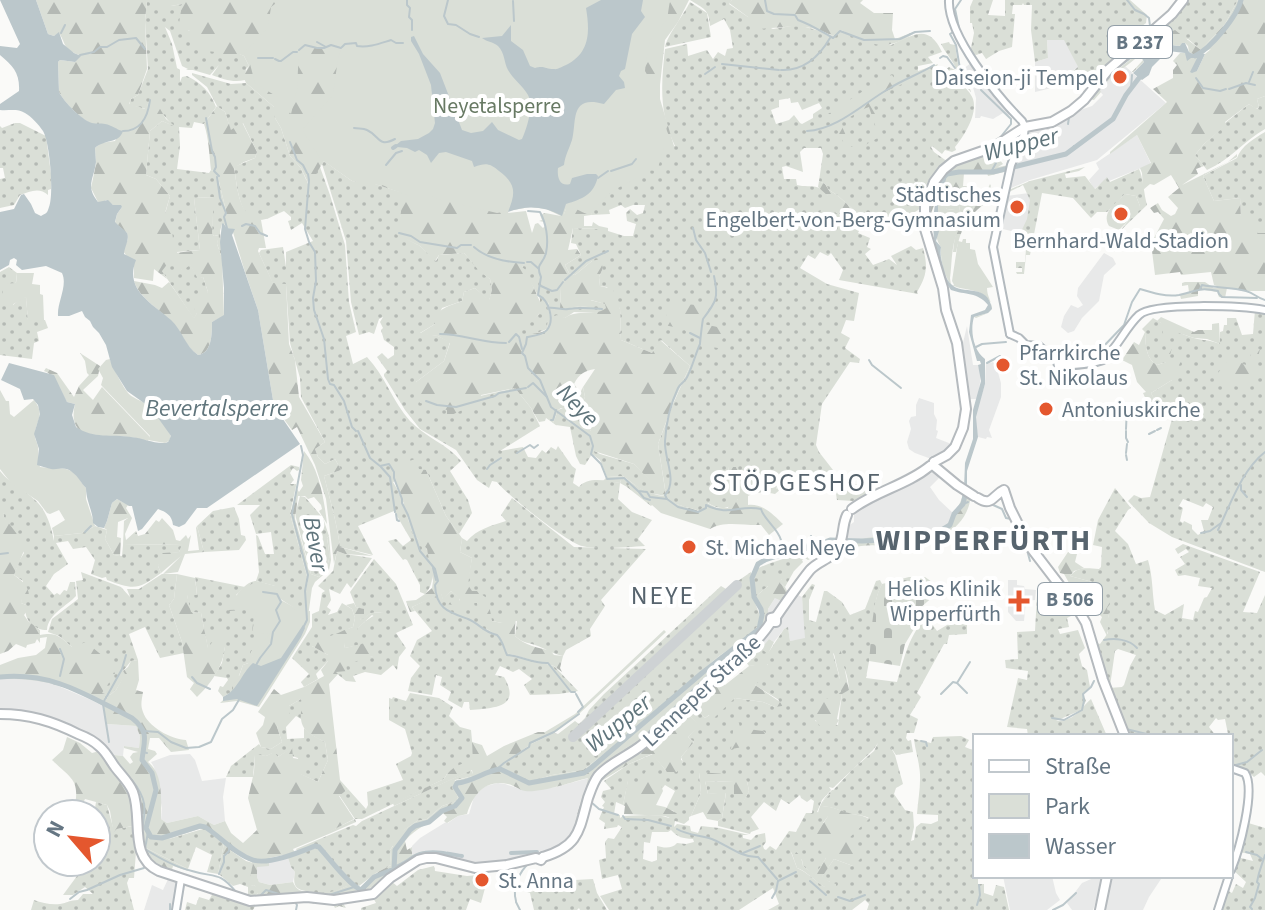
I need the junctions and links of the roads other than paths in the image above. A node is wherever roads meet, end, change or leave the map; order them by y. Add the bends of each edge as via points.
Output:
1 (949, 0) edge
2 (1183, 0) edge
3 (1021, 132) junction
4 (1265, 310) edge
5 (934, 466) junction
6 (0, 714) edge
7 (1126, 734) edge
8 (1233, 769) edge
9 (1233, 864) edge
10 (1107, 878) edge
11 (1228, 878) edge
12 (181, 879) junction
13 (176, 910) edge
14 (1100, 910) edge
15 (1218, 910) edge

1 - 3 main road via 967,52 1018,117
2 - 3 main road, B 237 via 1071,111
3 - 4 main road via 992,251 1013,337 1055,356 1058,366 1097,362 1148,310 1205,305
3 - 5 main road, B 237 via 948,165 928,196 926,238 943,288 965,398 961,434
5 - 7 main road, B 506 via 987,502 1004,495 1032,549 1085,620
5 - 12 main road, Lenneper Straße / B 237 via 853,509 834,553 811,569 751,648 596,779 574,840 559,852 475,868 426,858 371,895 336,900 257,901
6 - 12 main road, B 237 via 45,719 100,746 132,790 142,855 150,867
8 - 9 main road via 1245,773 1250,782
10 - 14 main road
11 - 15 main road
12 - 13 main road

